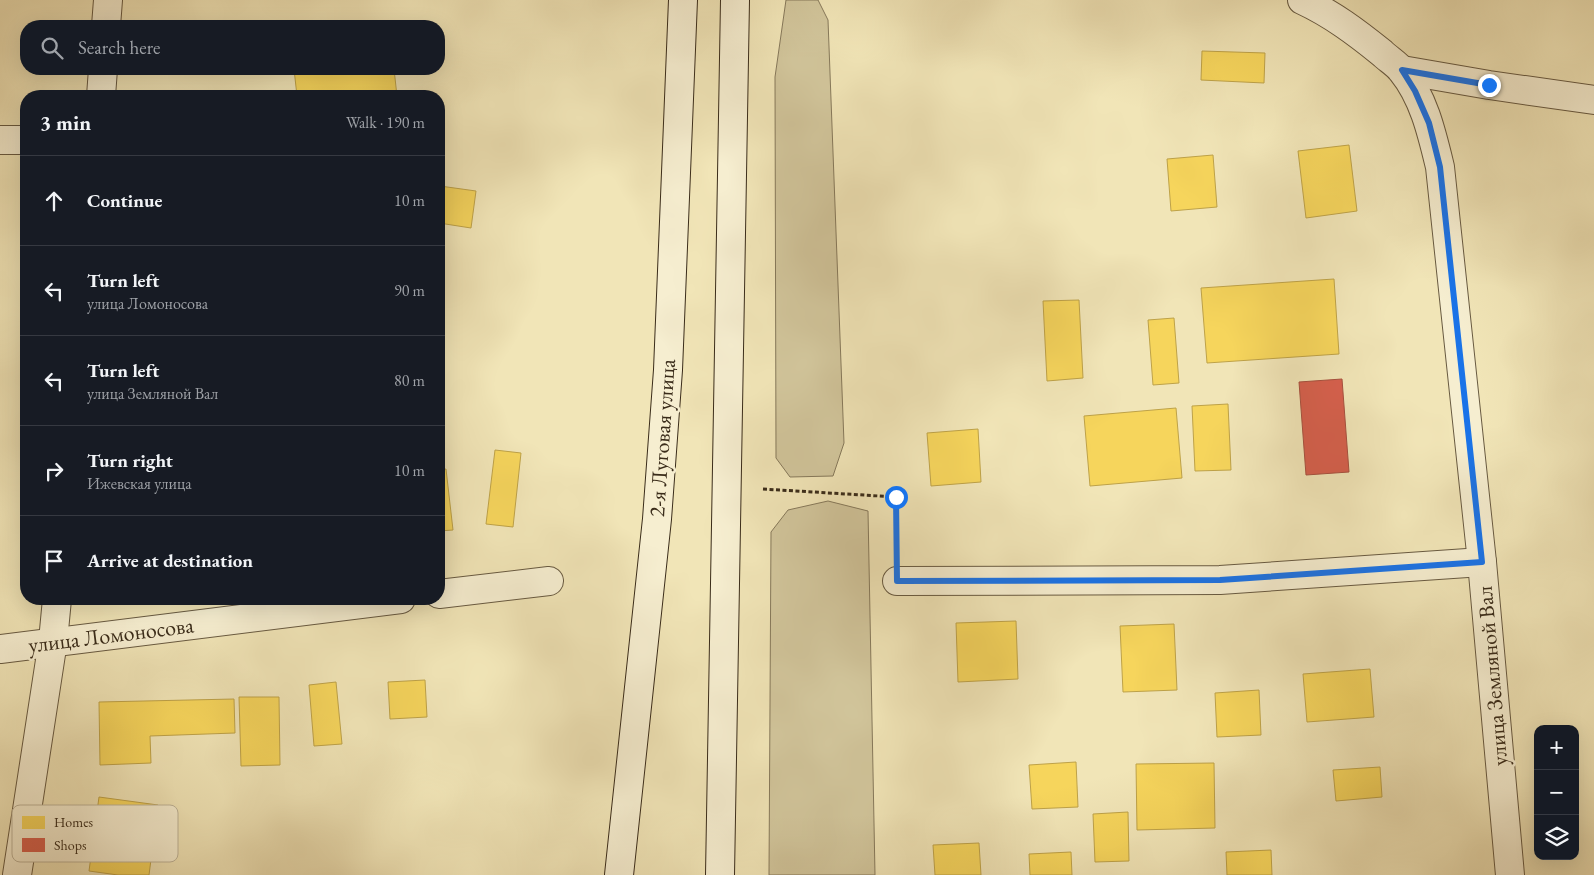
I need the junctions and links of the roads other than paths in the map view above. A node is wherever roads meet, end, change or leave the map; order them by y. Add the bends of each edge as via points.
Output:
1 (108, 0) edge
2 (683, 0) edge
3 (735, 0) edge
4 (1302, 0) edge
5 (106, 20) edge
6 (1402, 70) junction
7 (103, 75) edge
8 (101, 90) edge
9 (1594, 100) edge
10 (0, 140) edge
11 (20, 140) edge
12 (1482, 562) junction
13 (549, 580) dead end
14 (897, 581) road end
15 (445, 593) edge
16 (56, 605) edge
17 (351, 605) edge
18 (53, 641) junction
19 (0, 649) edge
20 (28, 805) edge
21 (20, 862) edge
22 (18, 875) edge
23 (619, 875) edge
24 (720, 875) edge
25 (1510, 875) edge

1 - 5 street
2 - 23 street, 2-я Луговая улица via 668,370 657,519
3 - 24 street
4 - 6 street, улица Земляной Вал via 1324,10 1353,30
6 - 9 street
6 - 12 street, улица Земляной Вал via 1429,123 1440,167
7 - 8 street
10 - 11 street
12 - 14 street via 1220,580
12 - 25 street, улица Земляной Вал
13 - 15 street
16 - 18 street
17 - 18 street, улица Ломоносова
18 - 19 street, улица Ломоносова
18 - 20 street
21 - 22 street

